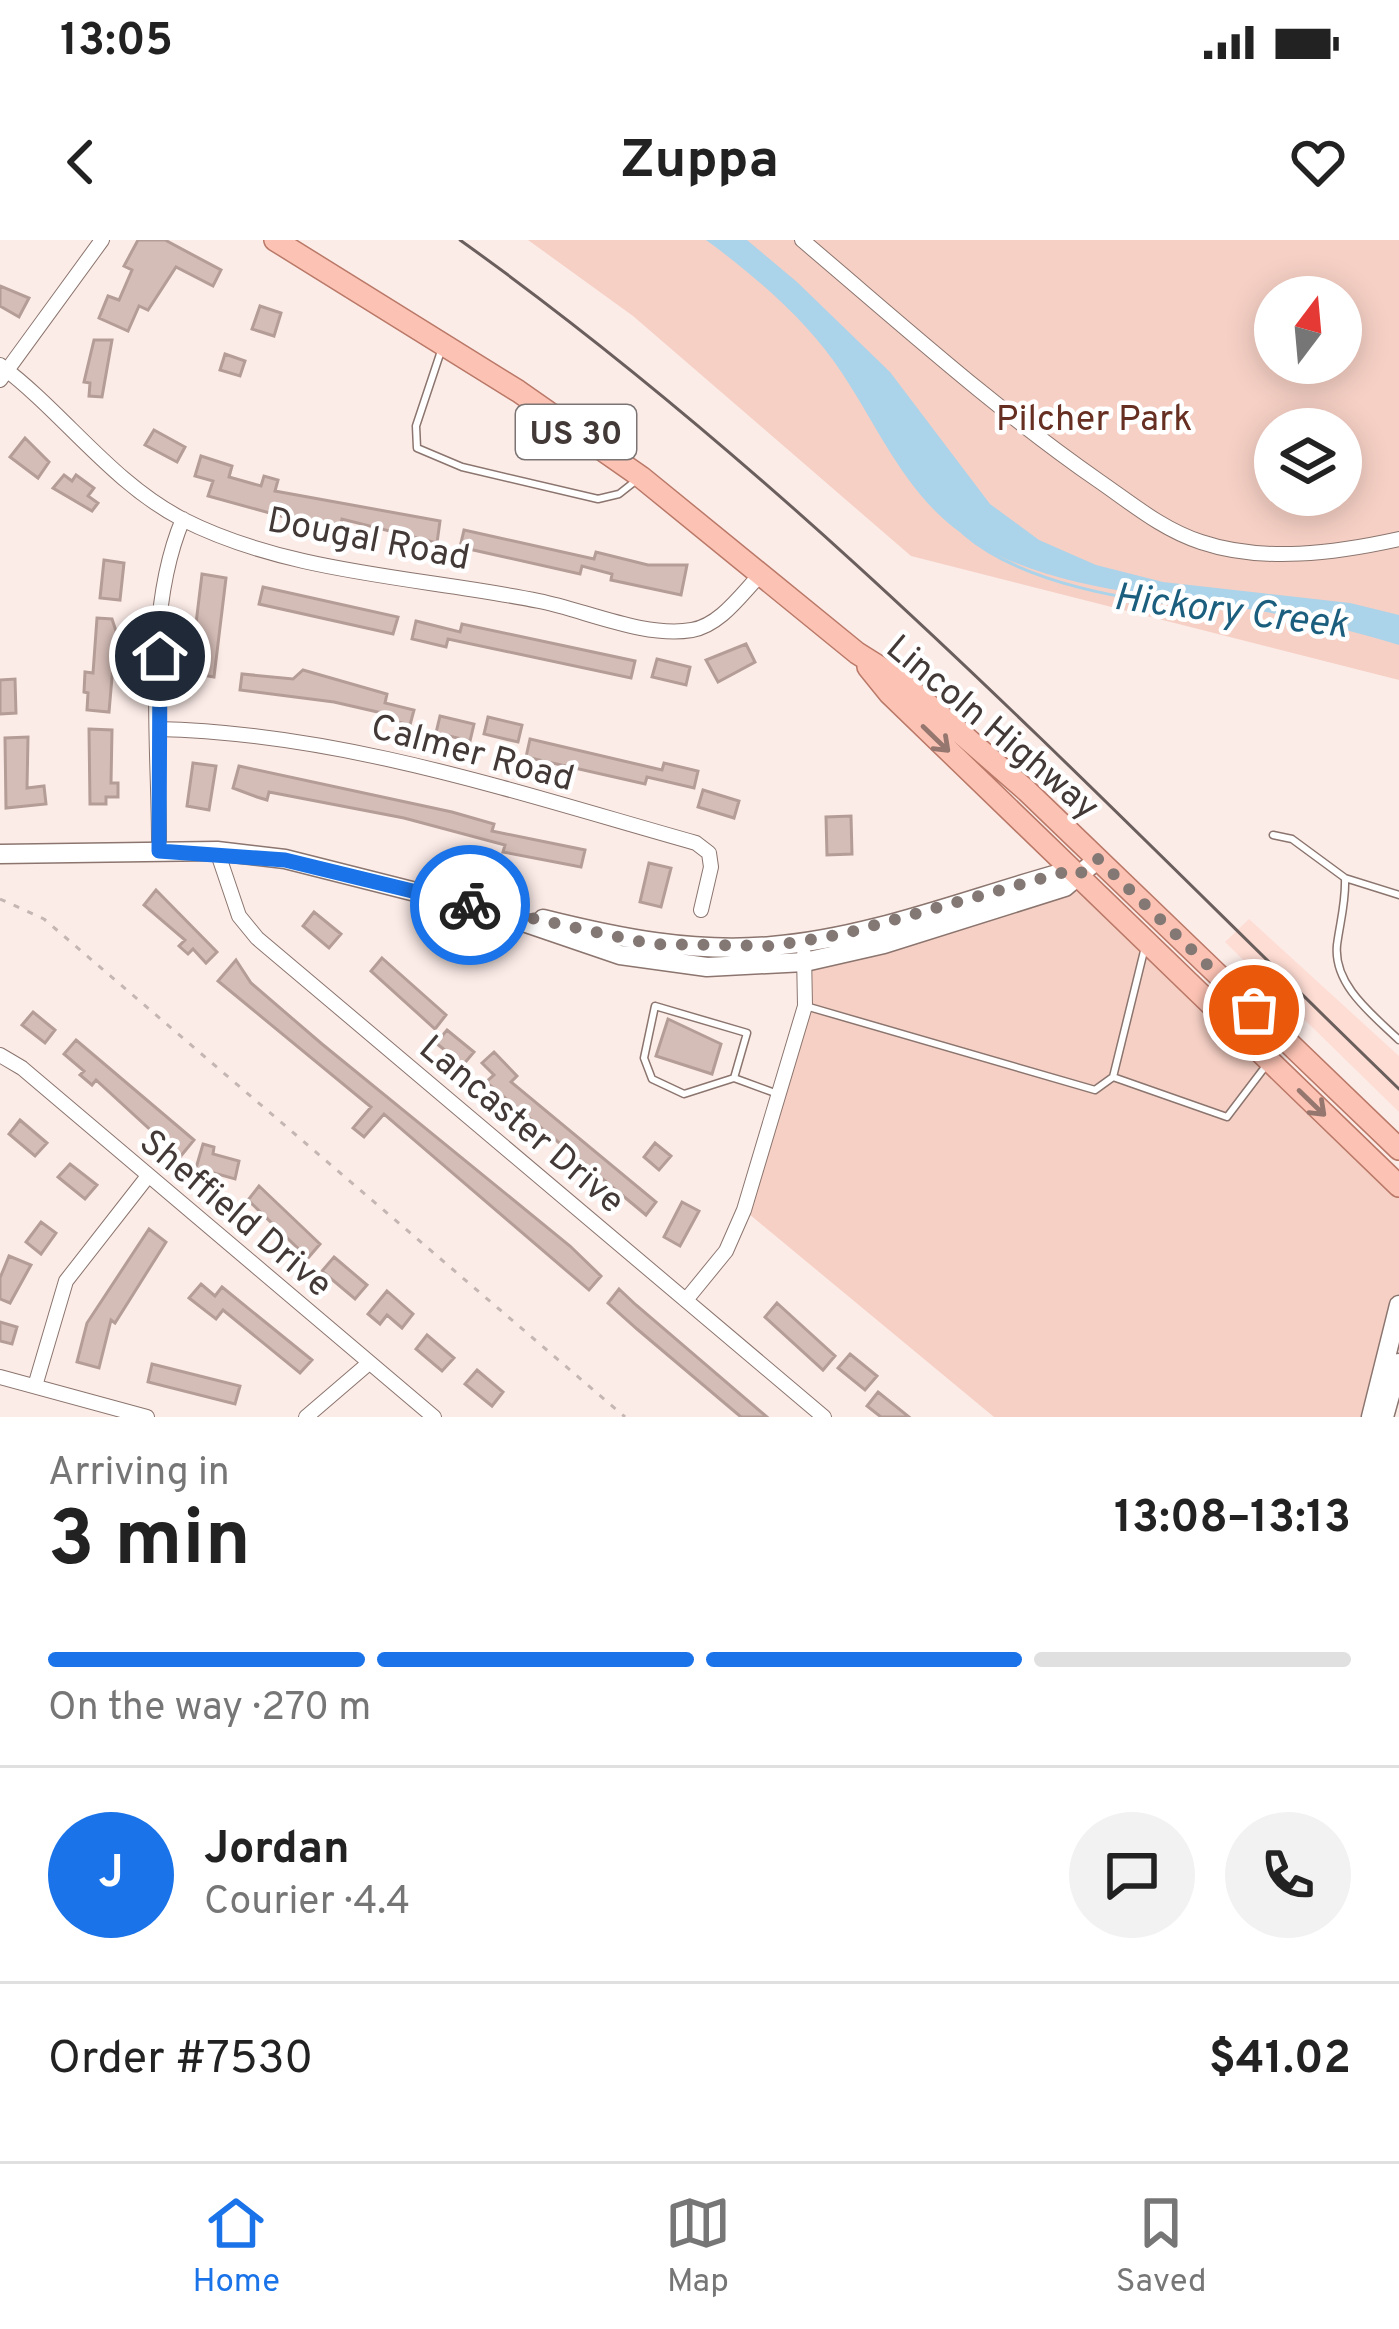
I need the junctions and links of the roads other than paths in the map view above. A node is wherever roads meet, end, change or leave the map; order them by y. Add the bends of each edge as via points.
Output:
1 (101, 240) edge
2 (275, 240) edge
3 (802, 240) edge
4 (443, 343) junction
5 (2, 372) edge
6 (641, 477) junction
7 (183, 519) junction
8 (1399, 539) edge
9 (762, 573) junction
10 (857, 653) junction
11 (157, 729) junction
12 (1273, 835) dead end
13 (159, 851) junction
14 (217, 851) junction
15 (0, 854) edge
16 (1098, 859) junction
17 (1077, 876) junction
18 (1345, 878) junction
19 (1399, 895) edge
20 (701, 910) dead end
21 (1146, 944) junction
22 (804, 952) junction
23 (805, 1006) junction
24 (1399, 1040) edge
25 (0, 1055) edge
26 (1269, 1062) junction
27 (1113, 1077) junction
28 (734, 1078) junction
29 (779, 1094) junction
30 (1389, 1135) edge
31 (1399, 1149) edge
32 (148, 1176) junction
33 (1399, 1186) edge
34 (686, 1300) junction
35 (1399, 1305) edge
36 (369, 1363) junction
37 (1399, 1363) edge
38 (0, 1377) edge
39 (35, 1386) junction
40 (1373, 1415) edge
41 (146, 1417) edge
42 (306, 1417) edge
43 (434, 1417) edge
44 (824, 1417) edge

1 - 5 street
2 - 4 main road, Lincoln Highway / US 30
3 - 8 street via 1020,421 1156,521 1244,552 1305,553
4 - 6 main road, Lincoln Highway / US 30
4 - 6 lane via 416,426 417,448 462,467 598,499
5 - 7 street, Dougal Road
6 - 9 main road, Lincoln Highway / US 30
7 - 9 street, Dougal Road via 290,556 661,629 693,630 716,620
7 - 11 street via 164,583
9 - 10 main road, Lincoln Highway / US 30
10 - 16 main road, Lincoln Highway / US 30 via 949,720
10 -> 17 main road, Lincoln Highway / US 30 via 889,694
11 - 13 street
11 - 20 street, Calmer Road via 345,748 696,843 711,867
12 - 18 lane via 1292,839
13 - 14 street
13 - 15 street
14 - 22 street via 666,945
14 - 34 street, Lancaster Drive via 239,916 257,938
16 - 17 street
16 - 30 main road, Lincoln Highway / US 30
17 - 21 main road, Lincoln Highway / US 30
17 - 22 street via 1061,873
18 - 19 lane
18 - 24 lane via 1340,972
21 - 26 main road, Lincoln Highway / US 30
21 - 27 lane
22 - 23 street
23 - 27 lane via 1095,1090
23 - 29 street
25 - 32 street, Sheffield Drive
26 - 27 lane via 1227,1117
26 -> 33 main road, Lincoln Highway / US 30
28 - 28 lane via 747,1033 655,1006 644,1058 652,1079 684,1094
28 - 29 lane
29 - 34 street via 726,1251
30 - 31 main road, Lincoln Highway / US 30
32 - 36 street, Sheffield Drive
32 - 39 street via 66,1281
34 - 44 street, Lancaster Drive
35 - 40 street
36 - 42 street
36 - 43 street, Sheffield Drive
37 - 40 street
38 - 39 street
39 - 41 street

